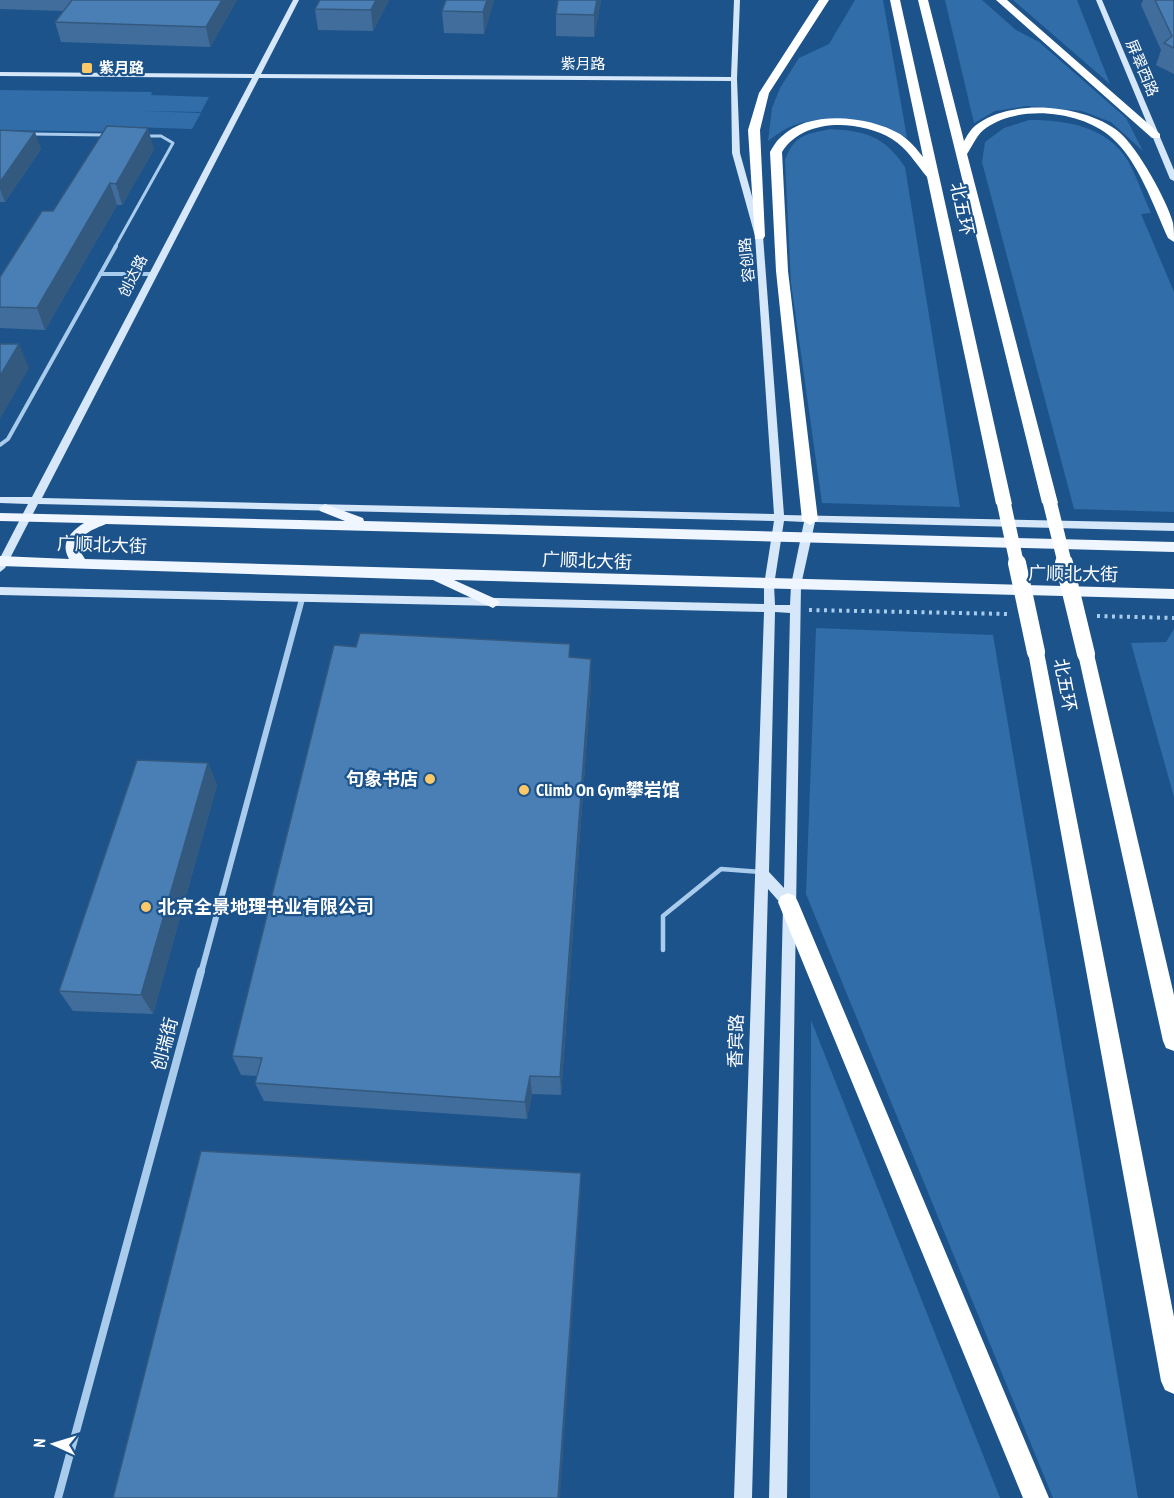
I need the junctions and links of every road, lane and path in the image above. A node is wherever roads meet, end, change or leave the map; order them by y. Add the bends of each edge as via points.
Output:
1 (296, 0) edge
2 (737, 0) edge
3 (824, 0) edge
4 (895, 0) edge
5 (923, 0) edge
6 (1001, 0) edge
7 (1099, 0) edge
8 (0, 74) edge
9 (257, 75) junction
10 (734, 79) junction
11 (23, 134) edge
12 (115, 135) edge
13 (138, 136) edge
14 (1156, 136) junction
15 (963, 152) junction
16 (932, 175) junction
17 (1174, 179) edge
18 (759, 236) junction
19 (1174, 238) edge
20 (100, 274) junction
21 (151, 274) junction
22 (0, 445) edge
23 (0, 500) edge
24 (35, 500) junction
25 (325, 508) junction
26 (0, 517) edge
27 (26, 517) junction
28 (107, 519) junction
29 (778, 519) junction
30 (810, 520) junction
31 (369, 525) junction
32 (1174, 527) edge
33 (777, 535) junction
34 (806, 536) junction
35 (1174, 547) edge
36 (80, 562) junction
37 (1, 563) edge
38 (431, 575) junction
39 (769, 585) junction
40 (796, 585) junction
41 (0, 591) edge
42 (1174, 594) edge
43 (302, 599) junction
44 (493, 603) junction
45 (771, 609) junction
46 (796, 609) junction
47 (1019, 615) dead end
48 (1091, 616) dead end
49 (1174, 618) edge
50 (761, 872) junction
51 (788, 902) junction
52 (663, 950) dead end
53 (1174, 1041) edge
54 (1174, 1381) edge
55 (58, 1498) edge
56 (743, 1498) edge
57 (778, 1498) edge
58 (1036, 1498) edge

1 - 9 street, 创达路
2 - 10 street, 容创路
3 - 18 highway via 764,93 756,120
4 - 16 highway, 北五环
5 - 15 highway, 北五环
6 - 14 highway
7 - 14 street, 屏翠西路
8 - 9 street, 紫月路
9 - 10 street, 紫月路
9 - 21 street, 创达路
10 - 18 street, 容创路 via 736,153
11 - 12 lane
13 - 20 lane via 161,136 173,143
14 - 17 street, 屏翠西路
15 - 19 highway via 981,126 1014,114 1041,111 1084,117 1126,146
15 - 53 highway, 北五环, bridge via 1086,654
16 - 30 highway via 897,137 859,124 807,126 780,141 776,152 782,271
16 - 54 highway, 北五环, bridge via 1036,652
18 - 29 street, 容创路
20 - 21 lane
20 - 22 lane via 8,439
21 - 24 street, 创达路
23 - 24 street
24 - 25 street
24 - 27 street, 创达路
25 - 29 street
25 - 31 main road
26 - 27 main road, 广顺北大街
27 - 28 main road, 广顺北大街
27 - 37 street, 创达路
28 - 31 main road, 广顺北大街
28 - 36 main road via 74,537 70,550
29 - 30 street
29 - 33 street, 容创路
30 - 32 street
30 - 34 street
31 - 33 main road, 广顺北大街
33 - 34 main road, 广顺北大街
33 - 39 street, 香宾路
34 - 35 main road, 广顺北大街
34 - 40 street
36 - 37 main road, 广顺北大街
36 - 38 main road, 广顺北大街
38 - 39 main road, 广顺北大街
38 - 44 main road
39 - 40 main road, 广顺北大街
39 - 45 street, 香宾路
40 - 42 main road, 广顺北大街
40 - 46 street
41 - 43 street
43 - 44 street
43 - 55 street, 创瑞街
44 - 45 street
45 - 46 street
45 - 50 street, 香宾路
46 - 47 path
46 - 51 street
48 - 49 path
50 - 51 street
50 - 52 lane via 721,869 663,916
50 - 56 street, 香宾路
51 - 57 street
51 - 58 highway

